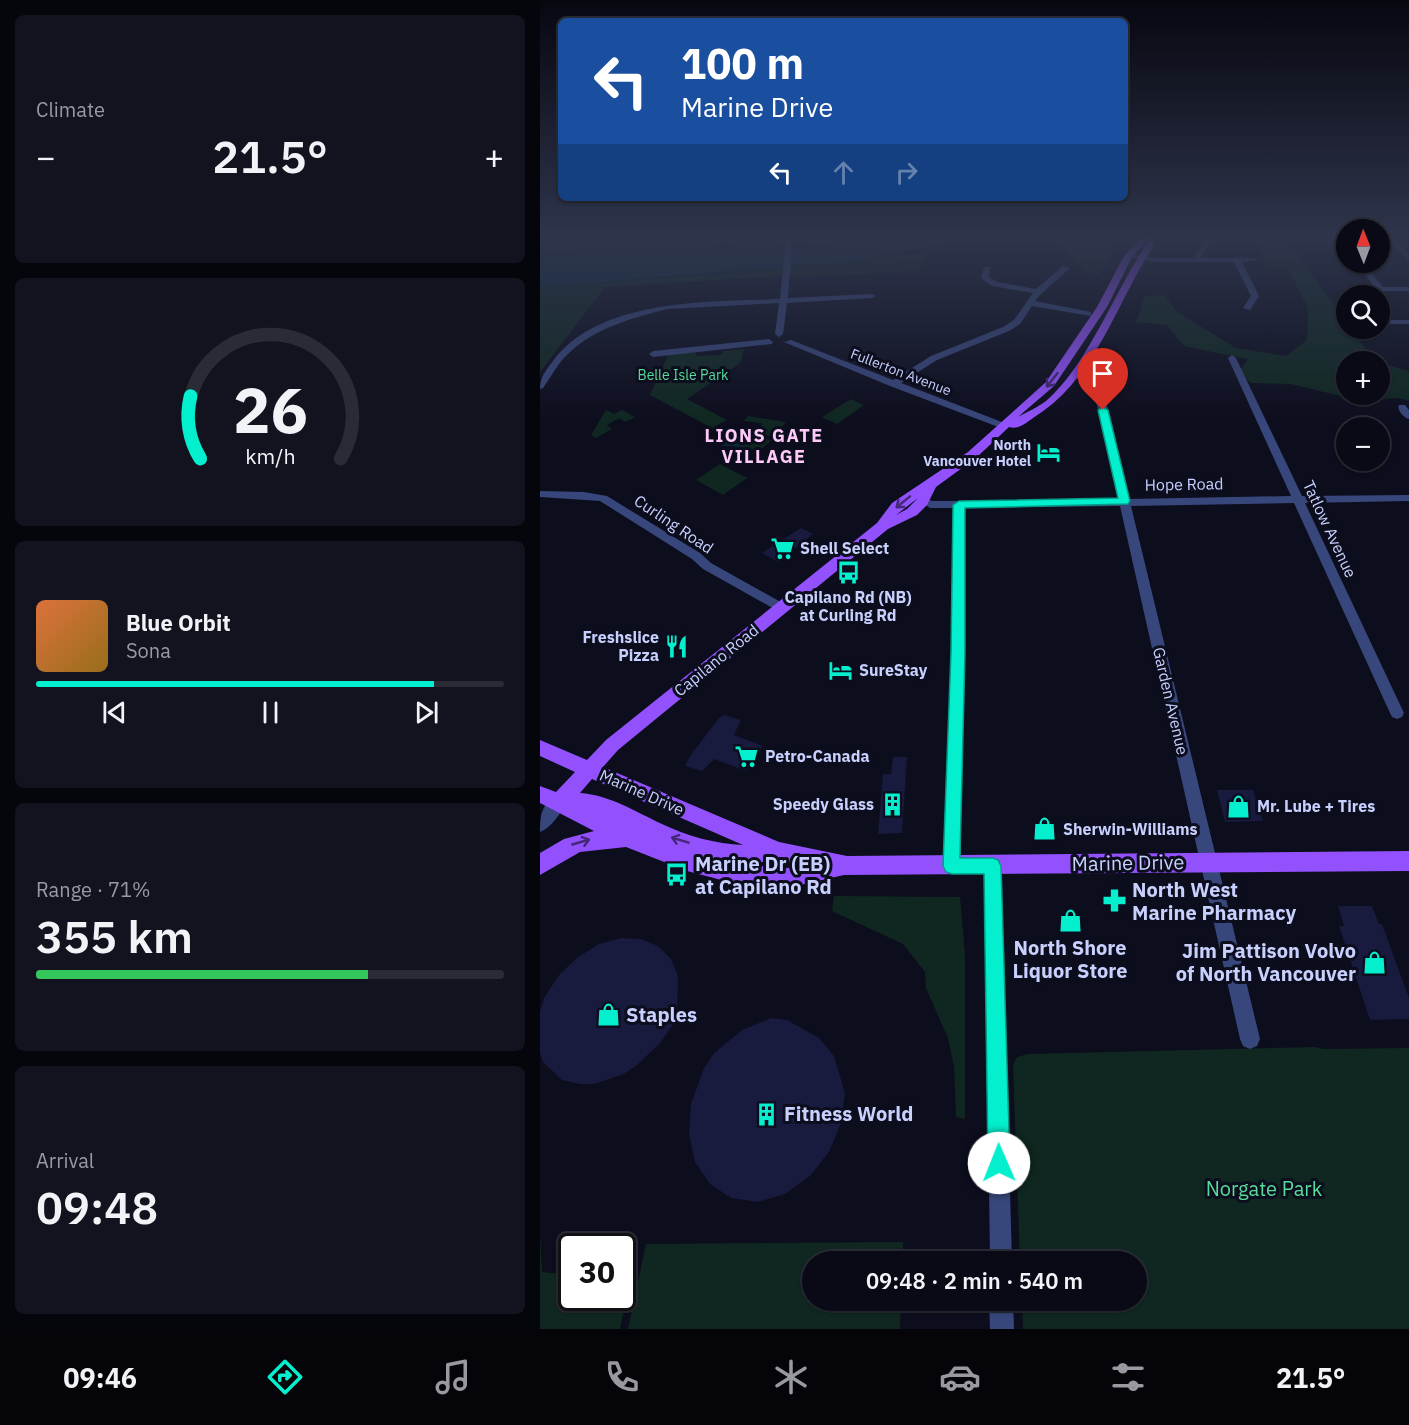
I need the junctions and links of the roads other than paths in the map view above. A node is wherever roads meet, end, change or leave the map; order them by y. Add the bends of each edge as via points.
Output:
1 (801, 300) edge
2 (1033, 300) edge
3 (1106, 300) edge
4 (1117, 300) edge
5 (1252, 300) edge
6 (784, 301) junction
7 (1031, 303) junction
8 (1247, 308) dead end
9 (1088, 314) dead end
10 (1390, 322) edge
11 (1409, 322) edge
12 (1086, 333) junction
13 (779, 334) junction
14 (769, 342) junction
15 (788, 342) junction
16 (653, 354) dead end
17 (1232, 358) dead end
18 (1076, 373) junction
19 (893, 384) junction
20 (540, 386) edge
21 (1402, 406) dead end
22 (1409, 416) edge
23 (1004, 426) junction
24 (930, 486) junction
25 (540, 494) edge
26 (1409, 498) edge
27 (1298, 499) junction
28 (926, 501) junction
29 (1124, 501) junction
30 (959, 505) junction
31 (883, 526) junction
32 (782, 608) junction
33 (1397, 713) dead end
34 (540, 748) edge
35 (589, 769) junction
36 (549, 798) edge
37 (540, 825) edge
38 (627, 838) junction
39 (778, 851) junction
40 (1209, 861) junction
41 (1409, 861) edge
42 (540, 865) edge
43 (847, 866) junction
44 (952, 866) junction
45 (993, 866) junction
46 (1250, 1039) dead end
47 (1000, 1251) edge
48 (1001, 1311) edge
49 (1002, 1329) edge

1 - 6 street
2 - 7 street
3 - 12 main road, Capilano Road
4 - 18 main road, Capilano Road
5 - 8 street
6 - 13 street
6 - 20 street via 667,307 620,321 576,343
7 - 9 street
7 - 19 street via 1017,322 1006,329 934,358
10 - 11 street
12 - 18 main road via 1088,339 1073,368
12 -> 23 main road, Capilano Road via 1050,384
13 - 14 street via 770,337
13 - 15 street via 789,335
14 - 15 street
14 - 16 street
15 - 19 street, Fullerton Avenue
17 - 27 street, Tatlow Avenue
18 - 23 main road, Capilano Road via 1050,403 1018,424
18 - 29 street, Garden Avenue via 1088,378 1099,392
19 - 23 street, Fullerton Avenue
21 - 22 street
23 - 24 main road, Capilano Road
24 - 28 main road
24 -> 31 main road, Capilano Road via 913,493 889,513
25 - 32 street, Curling Road via 603,498 707,566
26 - 27 street, Hope Road
27 - 29 street, Hope Road
27 - 33 street, Tatlow Avenue
28 - 30 street, Hope Road
28 - 31 main road, Capilano Road via 904,518
29 - 30 street, Hope Road
29 - 40 street, Garden Avenue
30 - 44 street
31 - 32 main road, Capilano Road
32 - 35 main road, Capilano Road via 612,745
34 - 35 main road, Marine Drive
35 - 36 main road, Capilano Road
35 - 39 main road, Marine Drive
36 - 37 street
36 - 38 main road, Marine Drive
39 -> 36 main road via 744,855 724,852 671,838 597,803
42 -> 38 main road via 560,849 584,840
38 - 43 main road, Marine Drive via 687,861 783,879
39 - 43 main road, Marine Drive
40 - 41 main road, Marine Drive
40 - 45 main road, Marine Drive
40 - 46 street, Garden Avenue
43 - 44 main road, Marine Drive
44 - 45 main road, Marine Drive
45 - 47 street
48 - 49 street

